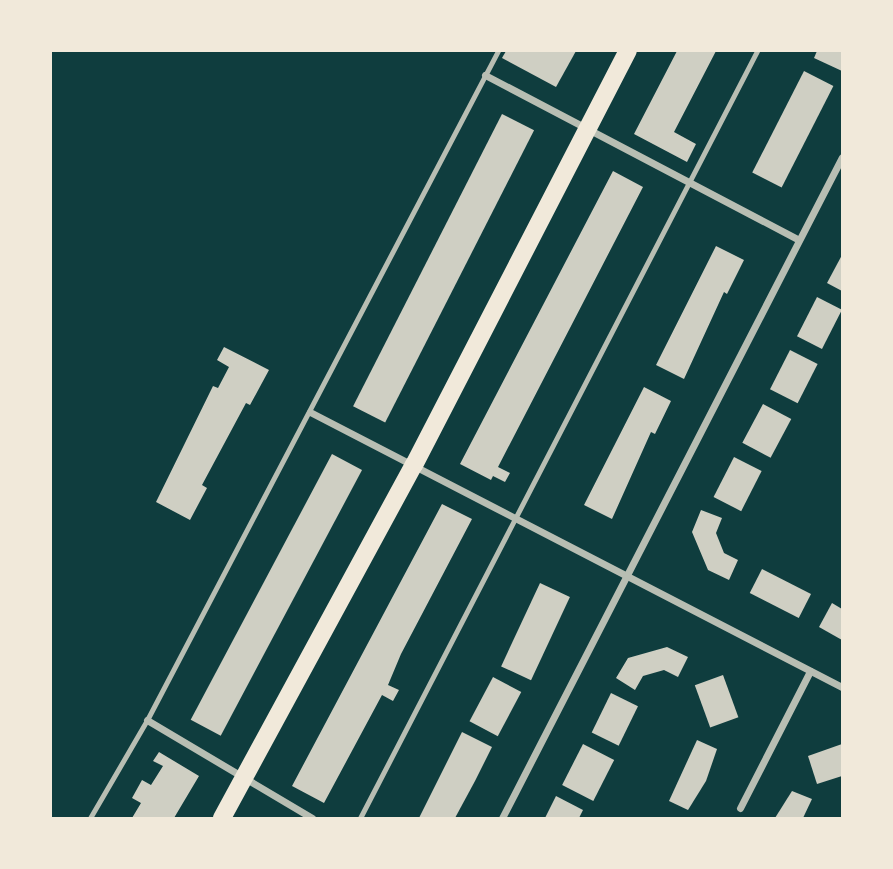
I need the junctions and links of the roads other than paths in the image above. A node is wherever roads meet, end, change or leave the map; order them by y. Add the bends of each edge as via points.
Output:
1 (498, 51) edge
2 (628, 51) edge
3 (757, 51) edge
4 (485, 75) junction
5 (588, 129) junction
6 (842, 157) edge
7 (689, 181) junction
8 (798, 239) junction
9 (310, 412) junction
10 (414, 465) junction
11 (515, 519) junction
12 (628, 576) junction
13 (810, 671) junction
14 (842, 687) edge
15 (147, 720) junction
16 (248, 778) junction
17 (740, 808) dead end
18 (90, 818) edge
19 (222, 818) edge
20 (312, 818) edge
21 (360, 818) edge
22 (502, 818) edge

1 - 4 lane
2 - 5 main road
3 - 7 lane
4 - 5 street
4 - 9 lane
5 - 7 street
5 - 10 main road
6 - 8 street
7 - 8 street
7 - 11 lane
8 - 12 street
9 - 10 street
9 - 15 lane
10 - 11 street
10 - 16 main road
11 - 12 street
11 - 21 lane
12 - 13 street
12 - 22 street
13 - 14 street
13 - 17 street
15 - 16 street
15 - 18 lane
16 - 19 main road
16 - 20 street

